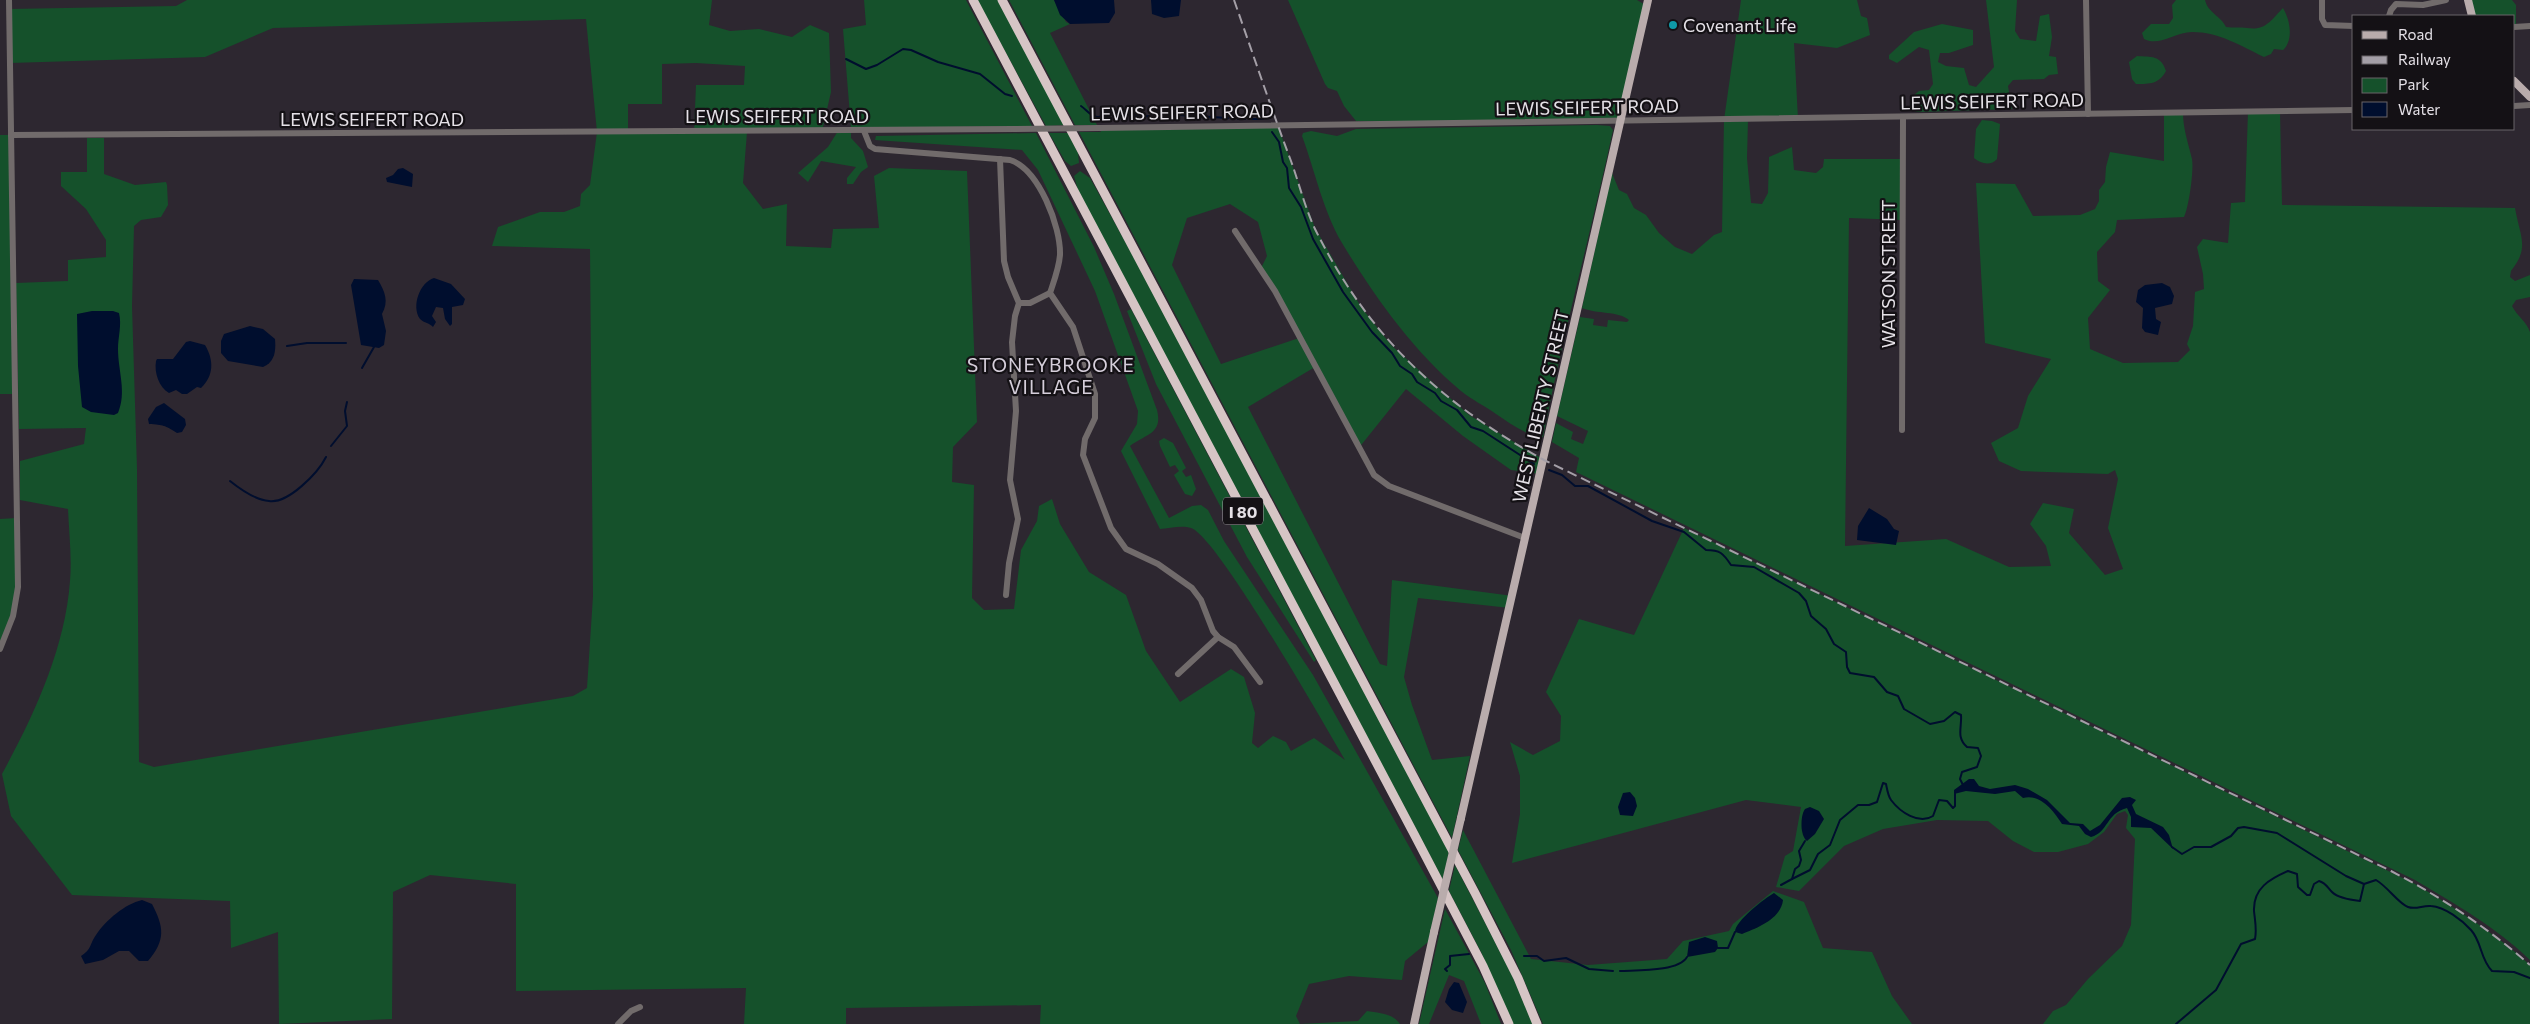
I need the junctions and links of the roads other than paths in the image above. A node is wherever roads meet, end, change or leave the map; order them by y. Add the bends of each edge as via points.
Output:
1 (10, 0) edge
2 (973, 0) edge
3 (1002, 0) edge
4 (1648, 0) edge
5 (2086, 0) edge
6 (2322, 0) edge
7 (2446, 0) edge
8 (2468, 0) edge
9 (2395, 2) edge
10 (2389, 15) edge
11 (2472, 15) edge
12 (2352, 26) edge
13 (2530, 26) edge
14 (2515, 27) edge
15 (2515, 82) edge
16 (2530, 97) edge
17 (2530, 104) edge
18 (2515, 106) edge
19 (2352, 110) edge
20 (2088, 114) junction
21 (1903, 118) junction
22 (1621, 121) junction
23 (864, 131) junction
24 (11, 135) junction
25 (1000, 159) junction
26 (1235, 231) dead end
27 (1050, 293) junction
28 (1020, 303) junction
29 (1902, 430) dead end
30 (1525, 538) junction
31 (1006, 595) dead end
32 (1218, 637) junction
33 (0, 649) edge
34 (1178, 674) dead end
35 (1260, 682) dead end
36 (640, 1006) dead end
37 (618, 1024) edge
38 (1414, 1024) edge
39 (1509, 1024) edge
40 (1537, 1024) edge

1 - 24 street
2 - 39 highway, I 80 via 1413,832 1483,966
3 - 40 highway, I 80 via 1479,902 1518,978
4 - 22 main road, WEST LIBERTY STREET
5 - 20 street
6 - 12 street via 2322,19 2326,25
7 - 9 street via 2423,6
8 - 11 main road
9 - 10 street
13 - 14 street
15 - 16 main road
17 - 18 street
19 - 20 street, LEWIS SEIFERT ROAD
20 - 21 street, LEWIS SEIFERT ROAD
21 - 22 street, LEWIS SEIFERT ROAD
21 - 29 street, WATSON STREET
22 - 23 street, LEWIS SEIFERT ROAD, bridge
22 - 30 main road, WEST LIBERTY STREET
23 - 24 street, LEWIS SEIFERT ROAD
23 - 25 street via 870,146 876,149
24 - 33 street via 18,587 14,616
25 - 27 street via 1015,161 1028,170 1049,210 1060,255
25 - 28 street via 1004,261
26 - 30 street via 1275,291 1367,466 1376,477 1389,486
27 - 28 street via 1030,303
27 - 32 street via 1073,327 1095,394 1094,418 1085,439 1084,455 1111,528 1126,549 1158,564 1192,588
28 - 31 street via 1012,342 1016,411 1010,486 1018,519 1008,563
30 - 38 main road, WEST LIBERTY STREET, bridge
32 - 34 street
32 - 35 street via 1234,647
36 - 37 street

